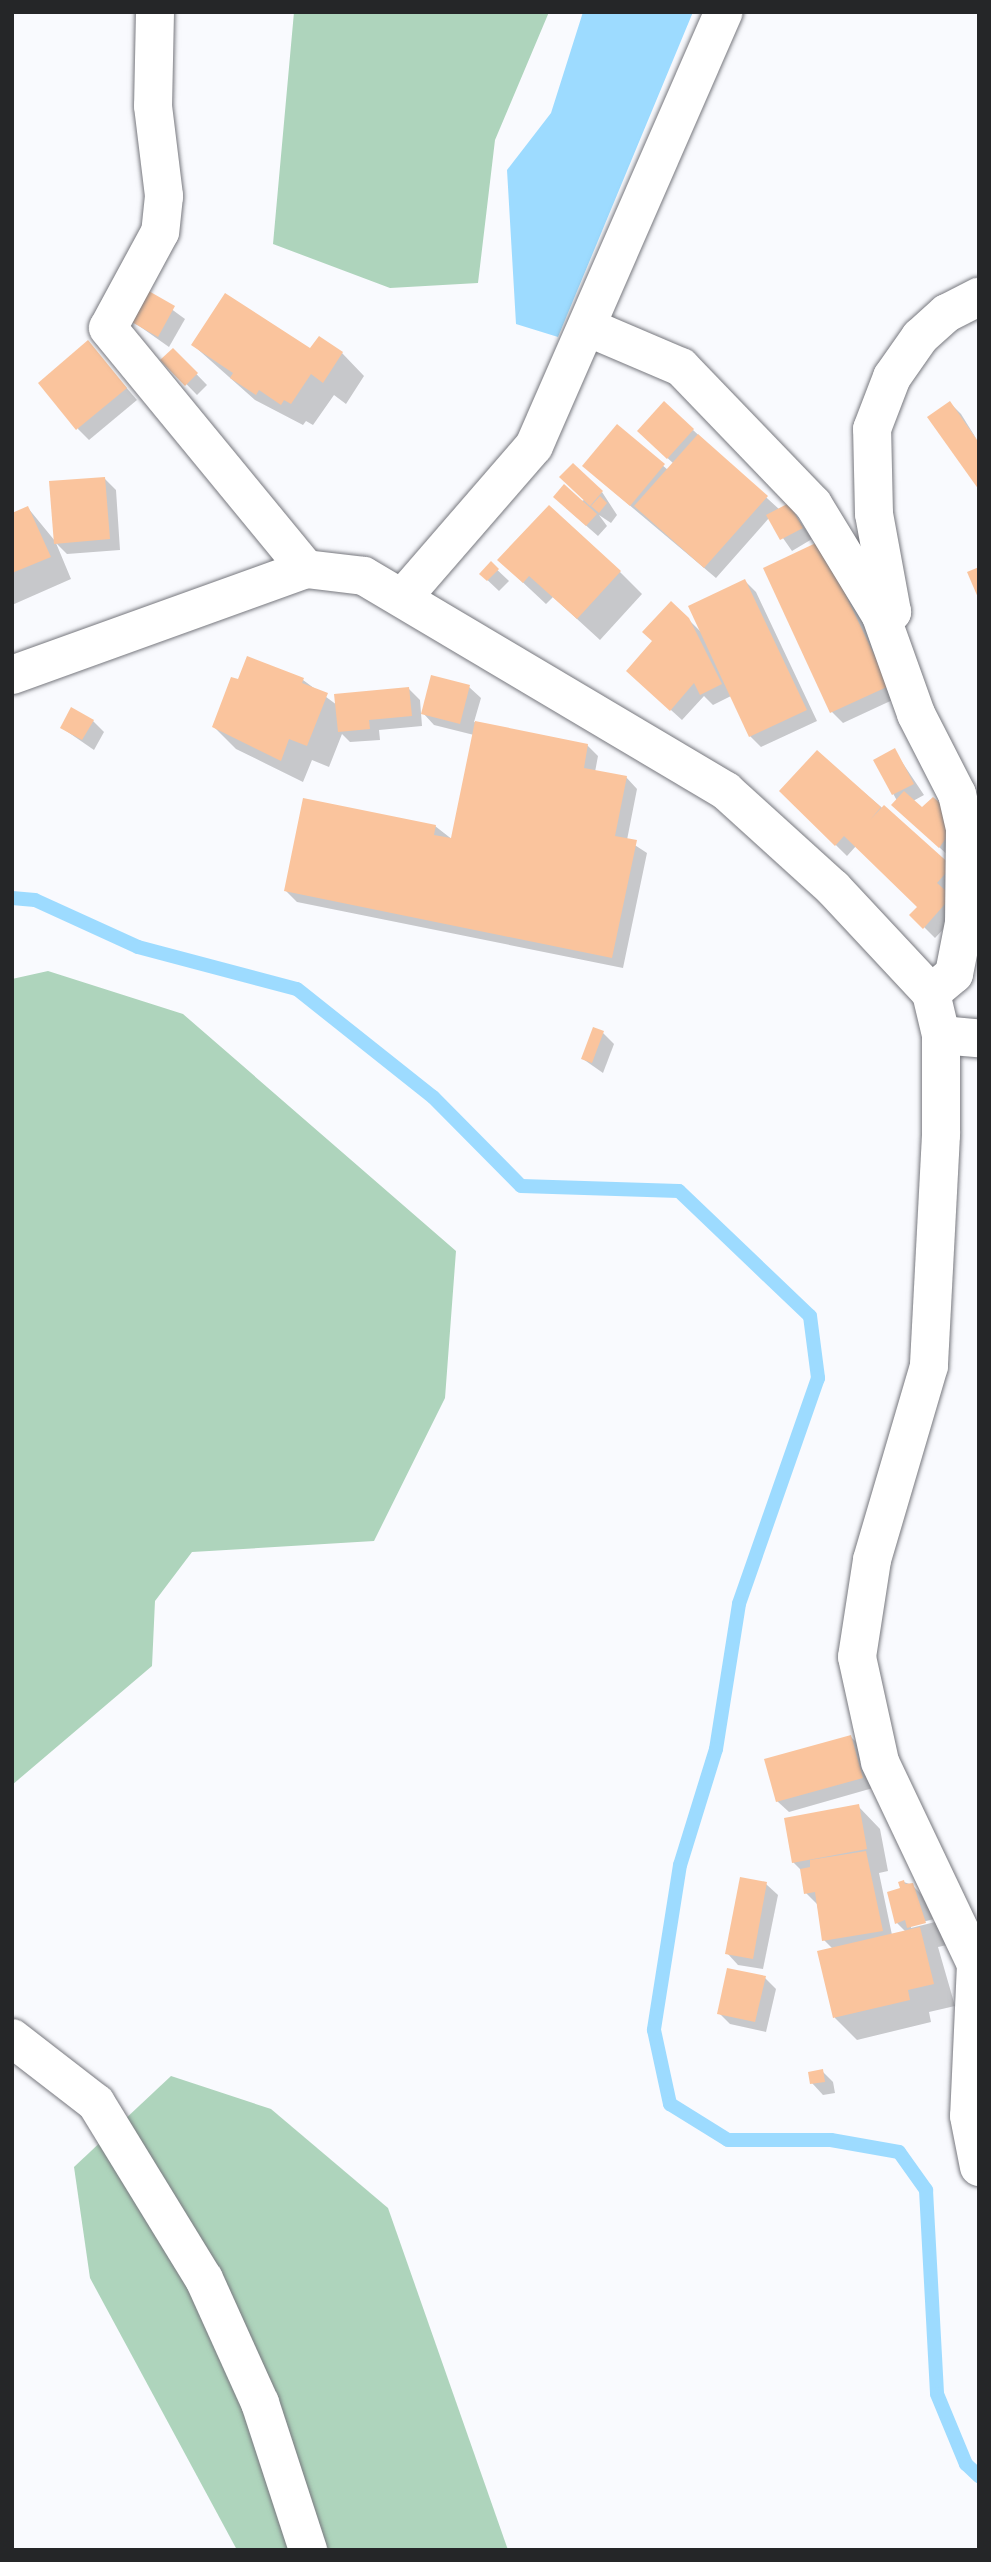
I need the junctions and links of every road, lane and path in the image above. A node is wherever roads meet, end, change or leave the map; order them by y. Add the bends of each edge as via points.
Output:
1 (155, 12) edge
2 (724, 12) edge
3 (979, 297) edge
4 (587, 327) junction
5 (306, 569) junction
6 (404, 596) junction
7 (881, 616) junction
8 (12, 675) edge
9 (931, 993) junction
10 (941, 1035) junction
11 (979, 1038) edge
12 (12, 2038) edge
13 (979, 2167) edge
14 (308, 2550) edge

1 - 5 street via 153,106 164,197 160,232 108,328
2 - 4 street
3 - 7 street via 947,313 920,337 892,377 872,429 874,514 892,612
4 - 6 street via 534,446
4 - 7 street via 681,367 813,504
5 - 6 street via 364,576
5 - 8 street
6 - 9 street via 726,790 833,888
7 - 9 street via 916,715 957,794 965,829 964,923 954,974
9 - 10 street
10 - 11 street
10 - 13 street via 929,1366 872,1560 857,1657 880,1762 976,1964 969,2116
12 - 14 street via 96,2103 204,2278 260,2403

